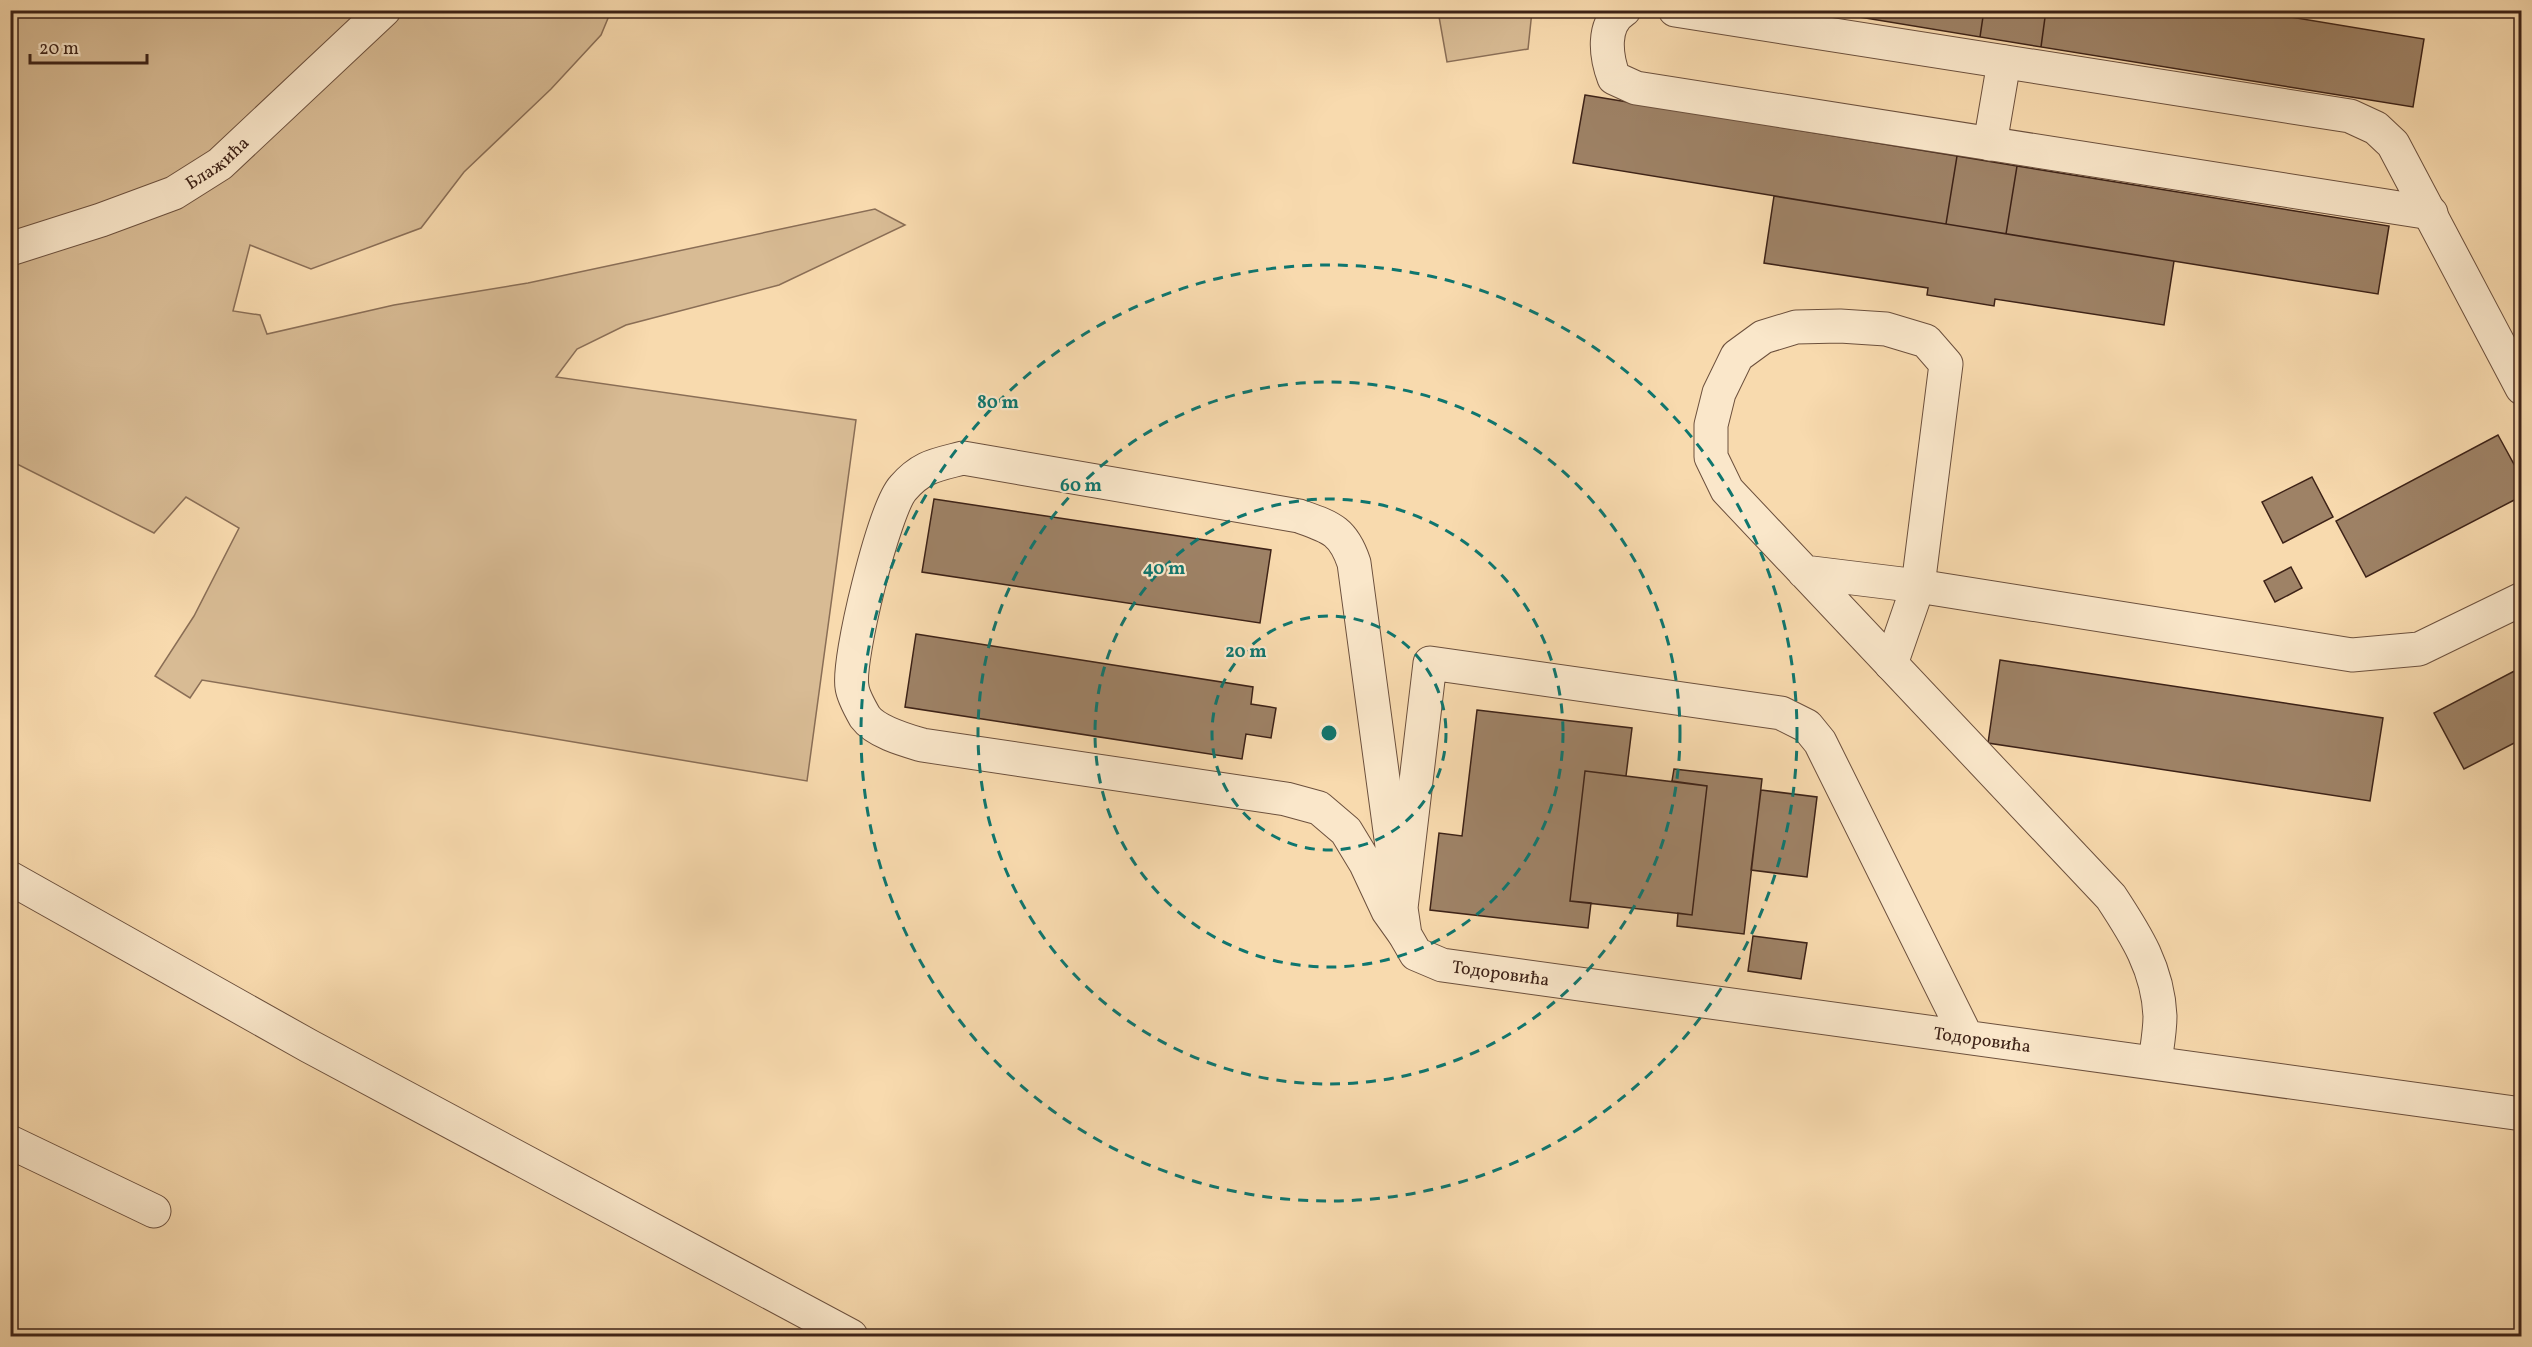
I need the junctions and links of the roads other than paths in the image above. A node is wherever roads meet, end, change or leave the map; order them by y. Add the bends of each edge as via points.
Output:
1 (384, 10) edge
2 (1624, 10) edge
3 (1675, 10) edge
4 (2004, 62) junction
5 (1990, 144) junction
6 (2431, 213) junction
7 (10, 249) edge
8 (2522, 388) edge
9 (1804, 572) junction
10 (1918, 586) junction
11 (2522, 599) edge
12 (1891, 664) junction
13 (10, 878) edge
14 (1403, 921) junction
15 (1966, 1036) junction
16 (2155, 1062) junction
17 (2522, 1114) edge
18 (10, 1142) edge
19 (154, 1211) dead end
20 (851, 1336) edge

1 - 7 street, Блажића via 211,170 174,193
2 - 5 street via 1616,15 1610,28 1608,61 1614,78 1636,88
3 - 4 street
4 - 5 street
4 - 6 street via 2349,116 2376,128 2393,144
5 - 6 street
6 - 8 street
9 - 10 street
9 - 10 street via 1727,490 1711,457 1711,425 1719,393 1737,356 1763,337 1796,327 1886,329 1926,341 1946,364
9 - 12 street
10 - 11 street via 2352,655 2419,649
10 - 12 street
12 - 16 street via 2117,906 2154,971 2160,1016
13 - 20 street via 309,1046
14 - 14 street, Тодоровића via 1347,542 1326,526 1299,516 963,458 926,467 901,489 885,525 855,649 852,688 866,718 893,736 922,745 1287,799 1319,808 1346,831 1388,911
14 - 15 street, Тодоровића via 1416,954 1442,965
14 - 15 street via 1430,663 1781,713 1807,726 1820,742
15 - 16 street, Тодоровића
16 - 17 street, Тодоровића
18 - 19 street

